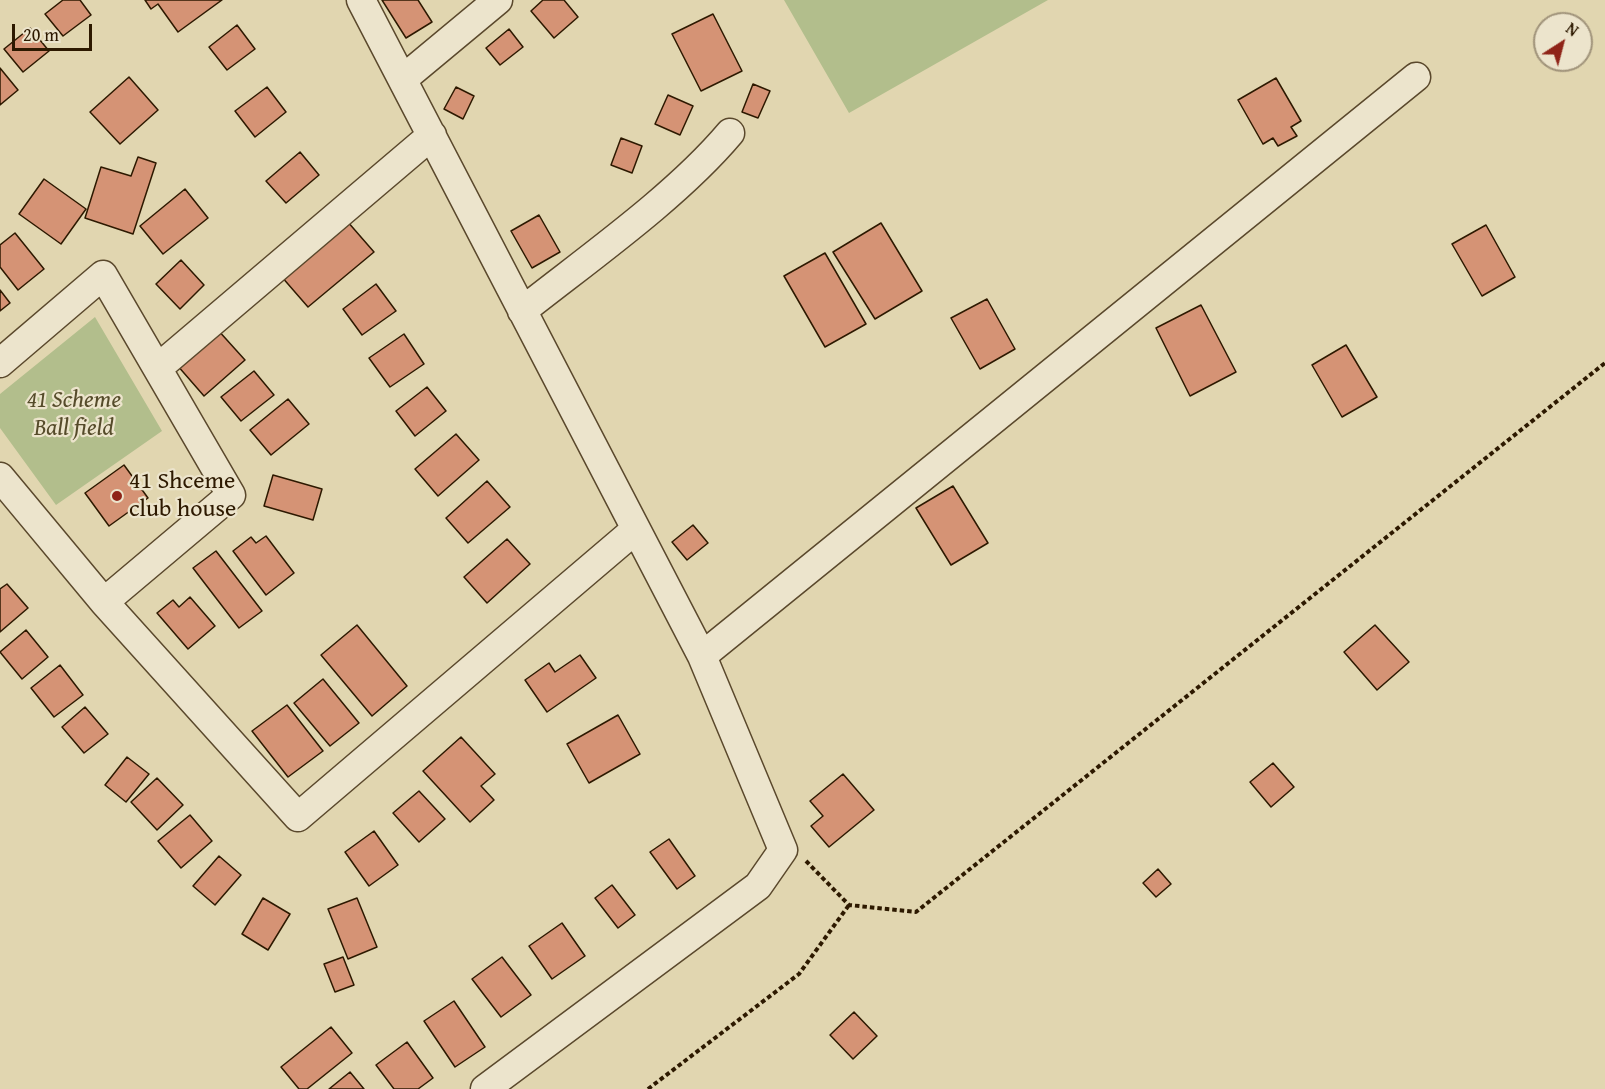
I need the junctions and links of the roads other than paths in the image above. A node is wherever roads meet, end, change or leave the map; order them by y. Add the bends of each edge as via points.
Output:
1 (361, 0) edge
2 (498, 0) edge
3 (1416, 77) dead end
4 (403, 79) junction
5 (730, 133) dead end
6 (432, 135) junction
7 (522, 311) junction
8 (0, 363) edge
9 (159, 367) junction
10 (0, 477) edge
11 (635, 530) junction
12 (104, 602) junction
13 (702, 656) junction
14 (485, 1089) edge

1 - 4 street
2 - 4 street
3 - 13 street
4 - 6 street
5 - 7 street via 651,208
6 - 7 street
6 - 9 street
7 - 11 street
8 - 9 street via 103,275
9 - 12 street via 231,495
10 - 12 street
11 - 12 street via 298,817
11 - 13 street
13 - 14 street via 783,850 758,886

